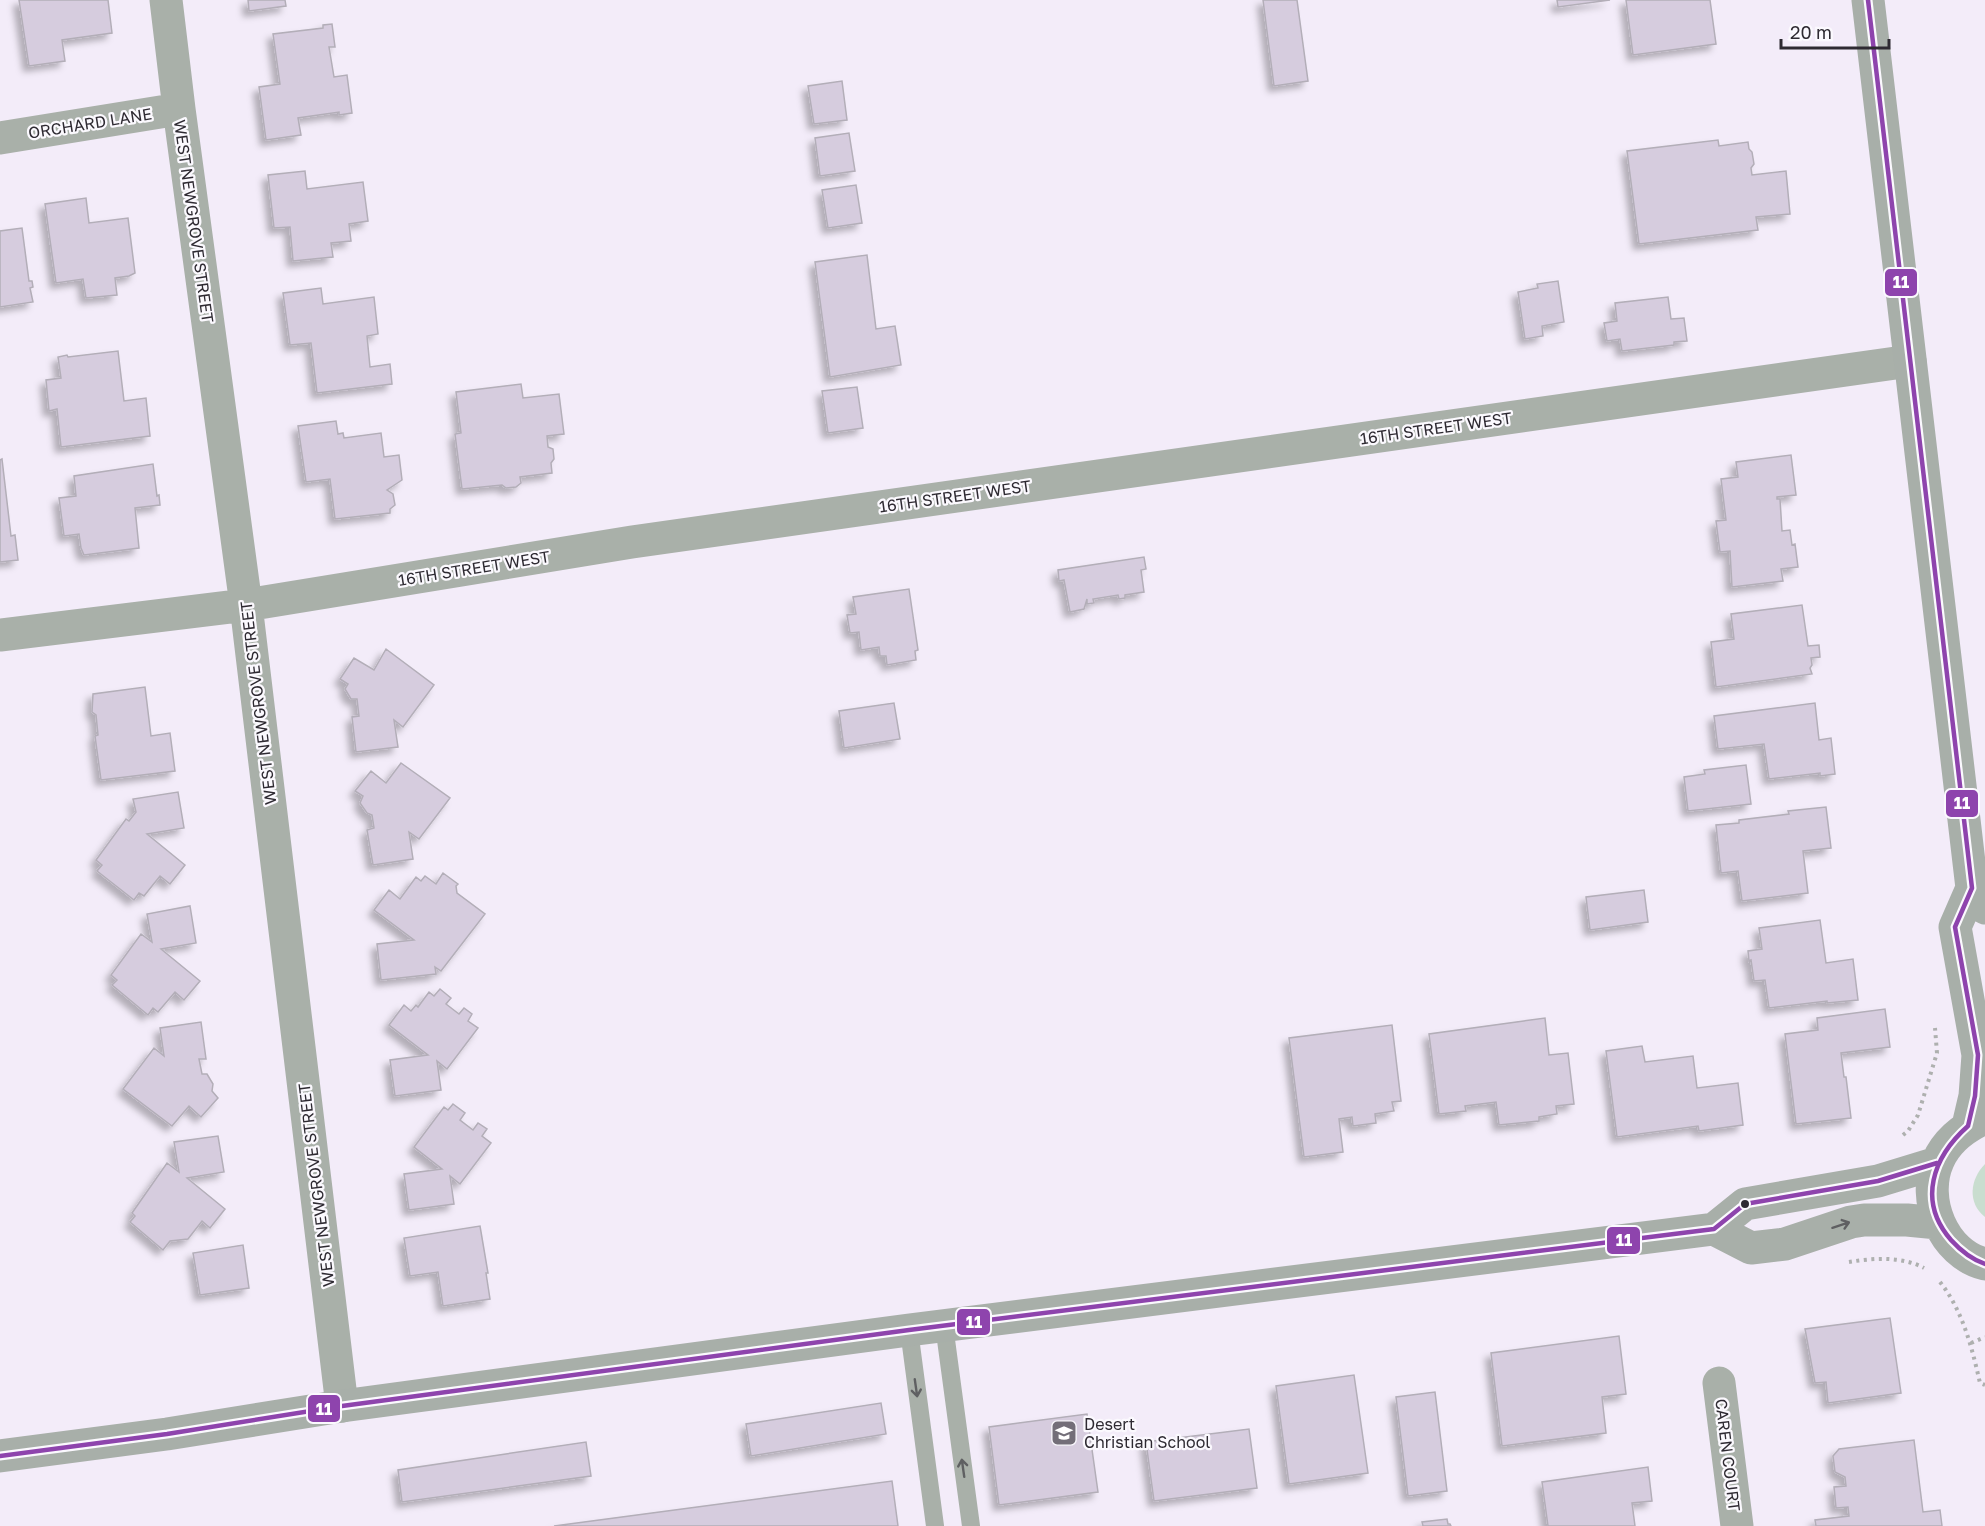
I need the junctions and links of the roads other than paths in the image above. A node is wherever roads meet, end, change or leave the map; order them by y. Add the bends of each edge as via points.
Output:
1 (166, 0) edge
2 (1868, 0) edge
3 (179, 109) junction
4 (0, 138) edge
5 (1910, 361) junction
6 (246, 604) junction
7 (0, 635) edge
8 (1979, 898) edge
9 (1977, 1122) edge
10 (1937, 1162) junction
11 (1938, 1223) junction
12 (1714, 1229) junction
13 (1983, 1269) edge
14 (944, 1325) junction
15 (909, 1330) junction
16 (1719, 1383) dead end
17 (342, 1406) junction
18 (0, 1456) edge
19 (935, 1526) edge
20 (971, 1526) edge
21 (1737, 1526) edge

1 - 3 street, WEST NEWGROVE STREET
2 - 5 street
3 - 4 street, ORCHARD LANE
3 - 6 street, WEST NEWGROVE STREET
5 - 6 street, 16TH STREET WEST via 632,542
5 - 8 street
6 - 7 street, 16TH STREET WEST
6 - 17 street, WEST NEWGROVE STREET
8 - 9 street via 1955,927 1978,1055
9 - 10 street via 1960,1132
10 - 11 street via 1932,1183
10 - 12 street via 1878,1181 1751,1202
12 -> 11 street via 1751,1248 1785,1244 1864,1220
11 - 13 street via 1947,1238
12 - 14 street
14 - 15 street
20 -> 14 lane
15 - 17 street
15 -> 19 lane
16 - 21 street, CAREN COURT
17 - 18 street

